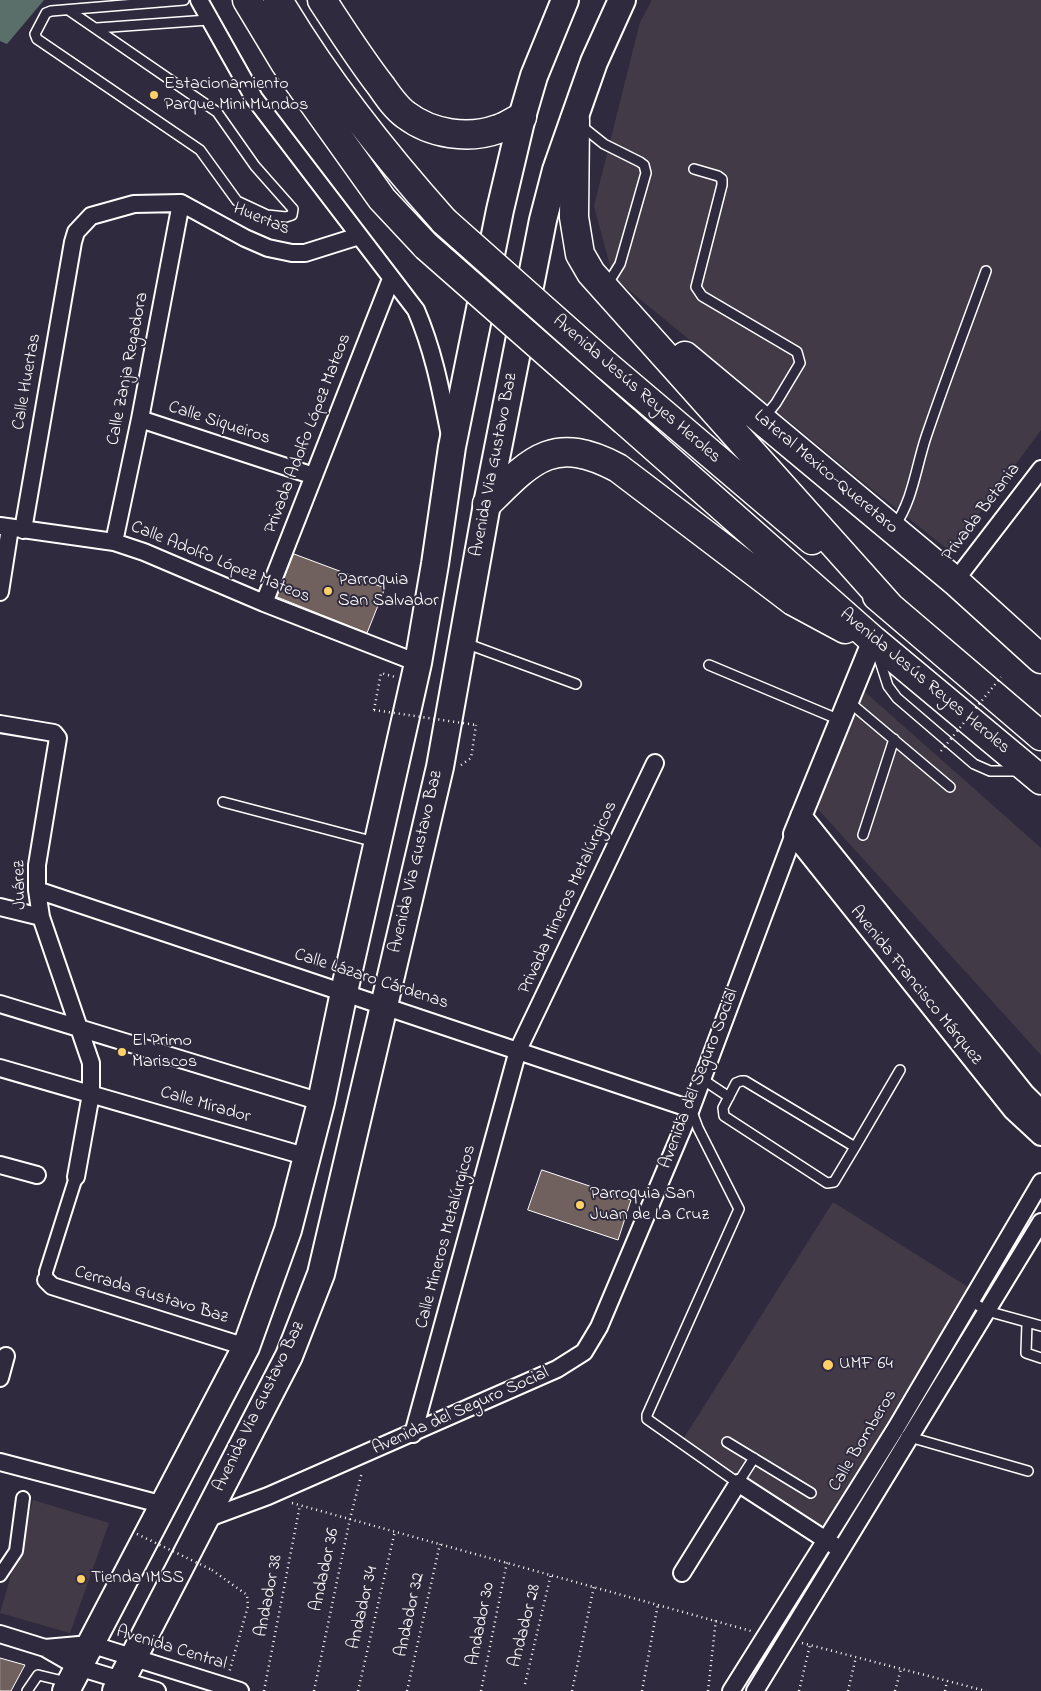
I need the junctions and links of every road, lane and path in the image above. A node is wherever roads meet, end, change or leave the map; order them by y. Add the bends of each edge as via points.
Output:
1 (184, 0) edge
2 (199, 0) edge
3 (247, 0) edge
4 (278, 0) edge
5 (322, 0) edge
6 (565, 0) edge
7 (622, 0) edge
8 (70, 11) junction
9 (208, 20) junction
10 (97, 28) junction
11 (522, 117) junction
12 (574, 120) junction
13 (694, 169) dead end
14 (181, 203) junction
15 (359, 236) junction
16 (986, 271) dead end
17 (392, 279) junction
18 (605, 290) junction
19 (140, 419) junction
20 (762, 420) junction
21 (452, 447) junction
22 (1041, 469) edge
23 (314, 476) junction
24 (487, 504) junction
25 (11, 528) edge
26 (893, 529) junction
27 (114, 542) junction
28 (955, 581) junction
29 (0, 592) edge
30 (264, 603) junction
31 (891, 608) junction
32 (873, 640) junction
33 (463, 642) junction
34 (1041, 659) edge
35 (418, 663) junction
36 (709, 665) dead end
37 (381, 674) dead end
38 (1001, 677) dead end
39 (576, 684) dead end
40 (848, 701) junction
41 (840, 720) junction
42 (0, 724) edge
43 (1041, 736) edge
44 (894, 739) junction
45 (941, 751) dead end
46 (471, 758) dead end
47 (655, 763) dead end
48 (1036, 776) edge
49 (950, 787) dead end
50 (223, 802) dead end
51 (797, 825) junction
52 (863, 835) dead end
53 (377, 842) junction
54 (37, 890) junction
55 (0, 908) edge
56 (41, 917) junction
57 (344, 992) junction
58 (0, 1004) edge
59 (384, 1006) junction
60 (80, 1029) junction
61 (518, 1050) junction
62 (0, 1068) edge
63 (900, 1070) dead end
64 (702, 1079) junction
65 (92, 1094) junction
66 (729, 1097) junction
67 (321, 1102) junction
68 (691, 1109) junction
69 (1041, 1111) edge
70 (1041, 1134) edge
71 (855, 1147) junction
72 (308, 1157) junction
73 (0, 1165) edge
74 (36, 1175) dead end
75 (76, 1177) joint
76 (1041, 1182) edge
77 (1041, 1222) edge
78 (46, 1280) joint
79 (971, 1301) junction
80 (987, 1310) junction
81 (1027, 1323) junction
82 (1041, 1326) edge
83 (246, 1347) junction
84 (6, 1356) dead end
85 (1041, 1358) edge
86 (0, 1378) edge
87 (903, 1433) junction
88 (413, 1434) junction
89 (727, 1442) dead end
90 (366, 1454) junction
91 (754, 1458) junction
92 (0, 1462) edge
93 (1028, 1471) dead end
94 (738, 1483) junction
95 (811, 1493) dead end
96 (268, 1496) junction
97 (23, 1498) dead end
98 (164, 1505) junction
99 (300, 1505) junction
100 (206, 1519) junction
101 (350, 1519) junction
102 (395, 1531) junction
103 (139, 1541) junction
104 (827, 1541) junction
105 (440, 1544) junction
106 (841, 1550) junction
107 (507, 1562) junction
108 (682, 1573) dead end
109 (552, 1574) junction
110 (0, 1575) edge
111 (594, 1586) junction
112 (658, 1604) junction
113 (716, 1619) junction
114 (0, 1634) edge
115 (766, 1636) junction
116 (786, 1639) junction
117 (90, 1644) junction
118 (810, 1645) junction
119 (45, 1648) junction
120 (856, 1657) junction
121 (901, 1669) junction
122 (123, 1677) edge
123 (71, 1680) edge
124 (947, 1681) junction
125 (525, 1684) dead end
126 (232, 1689) edge
127 (27, 1691) edge
128 (157, 1691) edge
129 (264, 1691) edge
130 (314, 1691) edge
131 (358, 1691) edge
132 (408, 1691) edge
133 (481, 1691) edge
134 (572, 1691) edge
135 (642, 1691) edge
136 (708, 1691) edge
137 (731, 1691) edge
138 (755, 1691) edge
139 (799, 1691) edge
140 (848, 1691) edge
141 (895, 1691) edge
142 (945, 1691) edge
143 (986, 1691) edge

1 - 8 lane
2 - 9 street
3 - 32 highway, Avenida Jesús Reyes Heroles, bridge via 285,63 382,199 426,246
4 - 31 highway, Avenida Jesús Reyes Heroles, bridge via 403,174 444,221 606,365
5 - 11 highway via 363,64 391,100 404,115 424,127 472,134 498,129
6 - 11 main road via 534,76
7 - 12 main road, Avenida Via Gustavo Baz via 594,62
8 - 10 lane
8 - 10 lane via 46,13 36,29 37,40 200,150 236,201 267,215 286,218 292,215 293,210 255,166 218,112
9 - 10 lane
9 - 15 street via 254,98
11 - 21 main road
12 - 18 highway via 574,217 580,254
12 - 18 lane via 604,144 640,162 646,173 620,264
12 - 24 main road, Avenida Via Gustavo Baz via 543,220
13 - 20 lane via 722,179 696,287 702,296 797,352 800,357 800,363 776,403
14 - 15 street, Huertas via 245,238 268,248 292,253 306,253
14 - 19 street, Calle Zanja Regadora
14 - 25 street, Calle Huertas via 134,204 91,216 81,224 73,242
15 - 17 street
16 - 26 lane via 926,439 910,497
17 - 21 street via 416,310 429,341
17 - 23 street, Privada Adolfo López Mateos
18 - 20 highway, Lateral Mexico-Queretaro
18 - 31 highway
19 - 23 street, Calle Siqueiros
19 - 27 street, Calle Zanja Regadora
20 - 26 highway, Lateral Mexico-Queretaro
21 - 35 main road
22 - 28 street, Privada Betania
23 - 30 street, Privada Adolfo López Mateos
24 - 32 highway via 525,466 545,456 570,452 596,456 618,468 793,601 832,624
24 - 33 main road, Avenida Via Gustavo Baz
25 - 27 street, Calle Adolfo López Mateos
25 - 29 street, Calle Huertas
26 - 28 highway, Lateral Mexico-Queretaro
27 - 30 street, Calle Adolfo López Mateos
28 - 34 highway, Lateral Mexico-Queretaro
30 - 35 street, Calle Adolfo López Mateos
31 - 43 highway, Avenida Jesús Reyes Heroles
32 - 40 street, Avenida del Seguro Social
32 - 48 highway, Avenida Jesús Reyes Heroles
33 - 39 lane
33 - 59 main road, Avenida Via Gustavo Baz via 440,767
35 - 53 main road
36 - 41 lane
37 - 46 path, bridge via 374,710 476,725
38 - 45 path, bridge
40 - 41 street, Avenida del Seguro Social
40 - 44 lane
41 - 51 street, Avenida del Seguro Social
42 - 54 street, Juárez via 58,735 37,865
44 - 49 lane
44 - 52 lane
47 - 61 street, Privada Mineros Metalúrgicos
50 - 53 lane
51 - 64 street, Avenida del Seguro Social
51 - 69 street, Avenida Francisco Márquez
51 - 70 street, Avenida Francisco Márquez via 1014,1110
53 - 57 main road
54 - 56 street, Juárez
54 - 57 street, Calle Lázaro Cárdenas
55 - 56 street
56 - 60 street, Juárez
57 - 59 street, Calle Lázaro Cárdenas
57 - 67 main road
58 - 60 street
59 - 61 street, Calle Lázaro Cárdenas
59 - 100 main road, Avenida Via Gustavo Baz via 321,1274 289,1356
60 - 65 street via 91,1063
60 - 67 street
61 - 68 street, Calle Lázaro Cárdenas
61 - 88 street, Calle Mineros Metalúrgicos
62 - 65 street, Calle Mirador
63 - 71 lane
64 - 66 lane
64 - 68 street, Avenida del Seguro Social
65 - 72 street, Calle Mirador
65 - 75 street
66 - 71 lane via 736,1083 745,1081
66 - 71 lane via 723,1108 724,1116 827,1183 834,1182
67 - 72 main road
68 - 88 street, Avenida del Seguro Social via 599,1327 584,1352 557,1369
68 - 94 lane via 739,1209 647,1419
72 - 83 main road via 288,1230
73 - 74 street
75 - 78 street
76 - 79 street, Calle Bomberos
77 - 80 street, Calle Bomberos
78 - 83 street, Cerrada Gustavo Baz via 52,1286
79 - 80 lane
79 - 87 street, Calle Bomberos
80 - 81 lane
80 - 87 street, Calle Bomberos
81 - 82 lane
81 - 85 lane via 1026,1353
83 - 98 main road
84 - 86 street
87 - 93 lane
87 - 104 street, Calle Bomberos
87 - 106 street, Calle Bomberos
88 - 90 street, Avenida del Seguro Social
89 - 91 lane
90 - 96 street, Avenida del Seguro Social
90 - 101 path, Andador 36
91 - 94 lane
91 - 95 lane
92 - 98 street
94 - 104 street
94 - 108 street
96 - 99 path
96 - 100 street, Avenida del Seguro Social
97 - 110 street via 16,1551
98 - 103 main road
99 - 101 path
99 - 129 path, Andador 38
100 - 122 main road, Avenida Via Gustavo Baz
101 - 102 path
101 - 130 path, Andador 36
102 - 105 path
102 - 131 path, Andador 34
103 - 117 main road
103 - 126 path, bridge via 212,1570 247,1595 248,1606
104 - 106 street
104 - 115 street, Calle Bomberos
105 - 107 path
105 - 132 path, Andador 32
106 - 116 street, Calle Bomberos
107 - 109 path
107 - 133 path, Andador 30
109 - 111 path
109 - 125 path, Andador 28
111 - 112 path
111 - 134 path
112 - 113 path
112 - 135 path
113 - 115 path
113 - 136 path
114 - 119 street
115 - 137 street, Calle Bomberos
116 - 118 path
116 - 138 street, Calle Bomberos
117 - 119 street
117 - 122 street, Avenida Central
117 - 123 main road
118 - 120 path
118 - 139 path
119 - 123 street, Avenida Central
120 - 121 path
120 - 140 path
121 - 124 path
121 - 141 path
122 - 123 street, Avenida Central
122 - 126 street, Avenida Central
122 - 128 street, Avenida Central
123 - 127 lane via 38,1675
124 - 142 path
124 - 143 path

